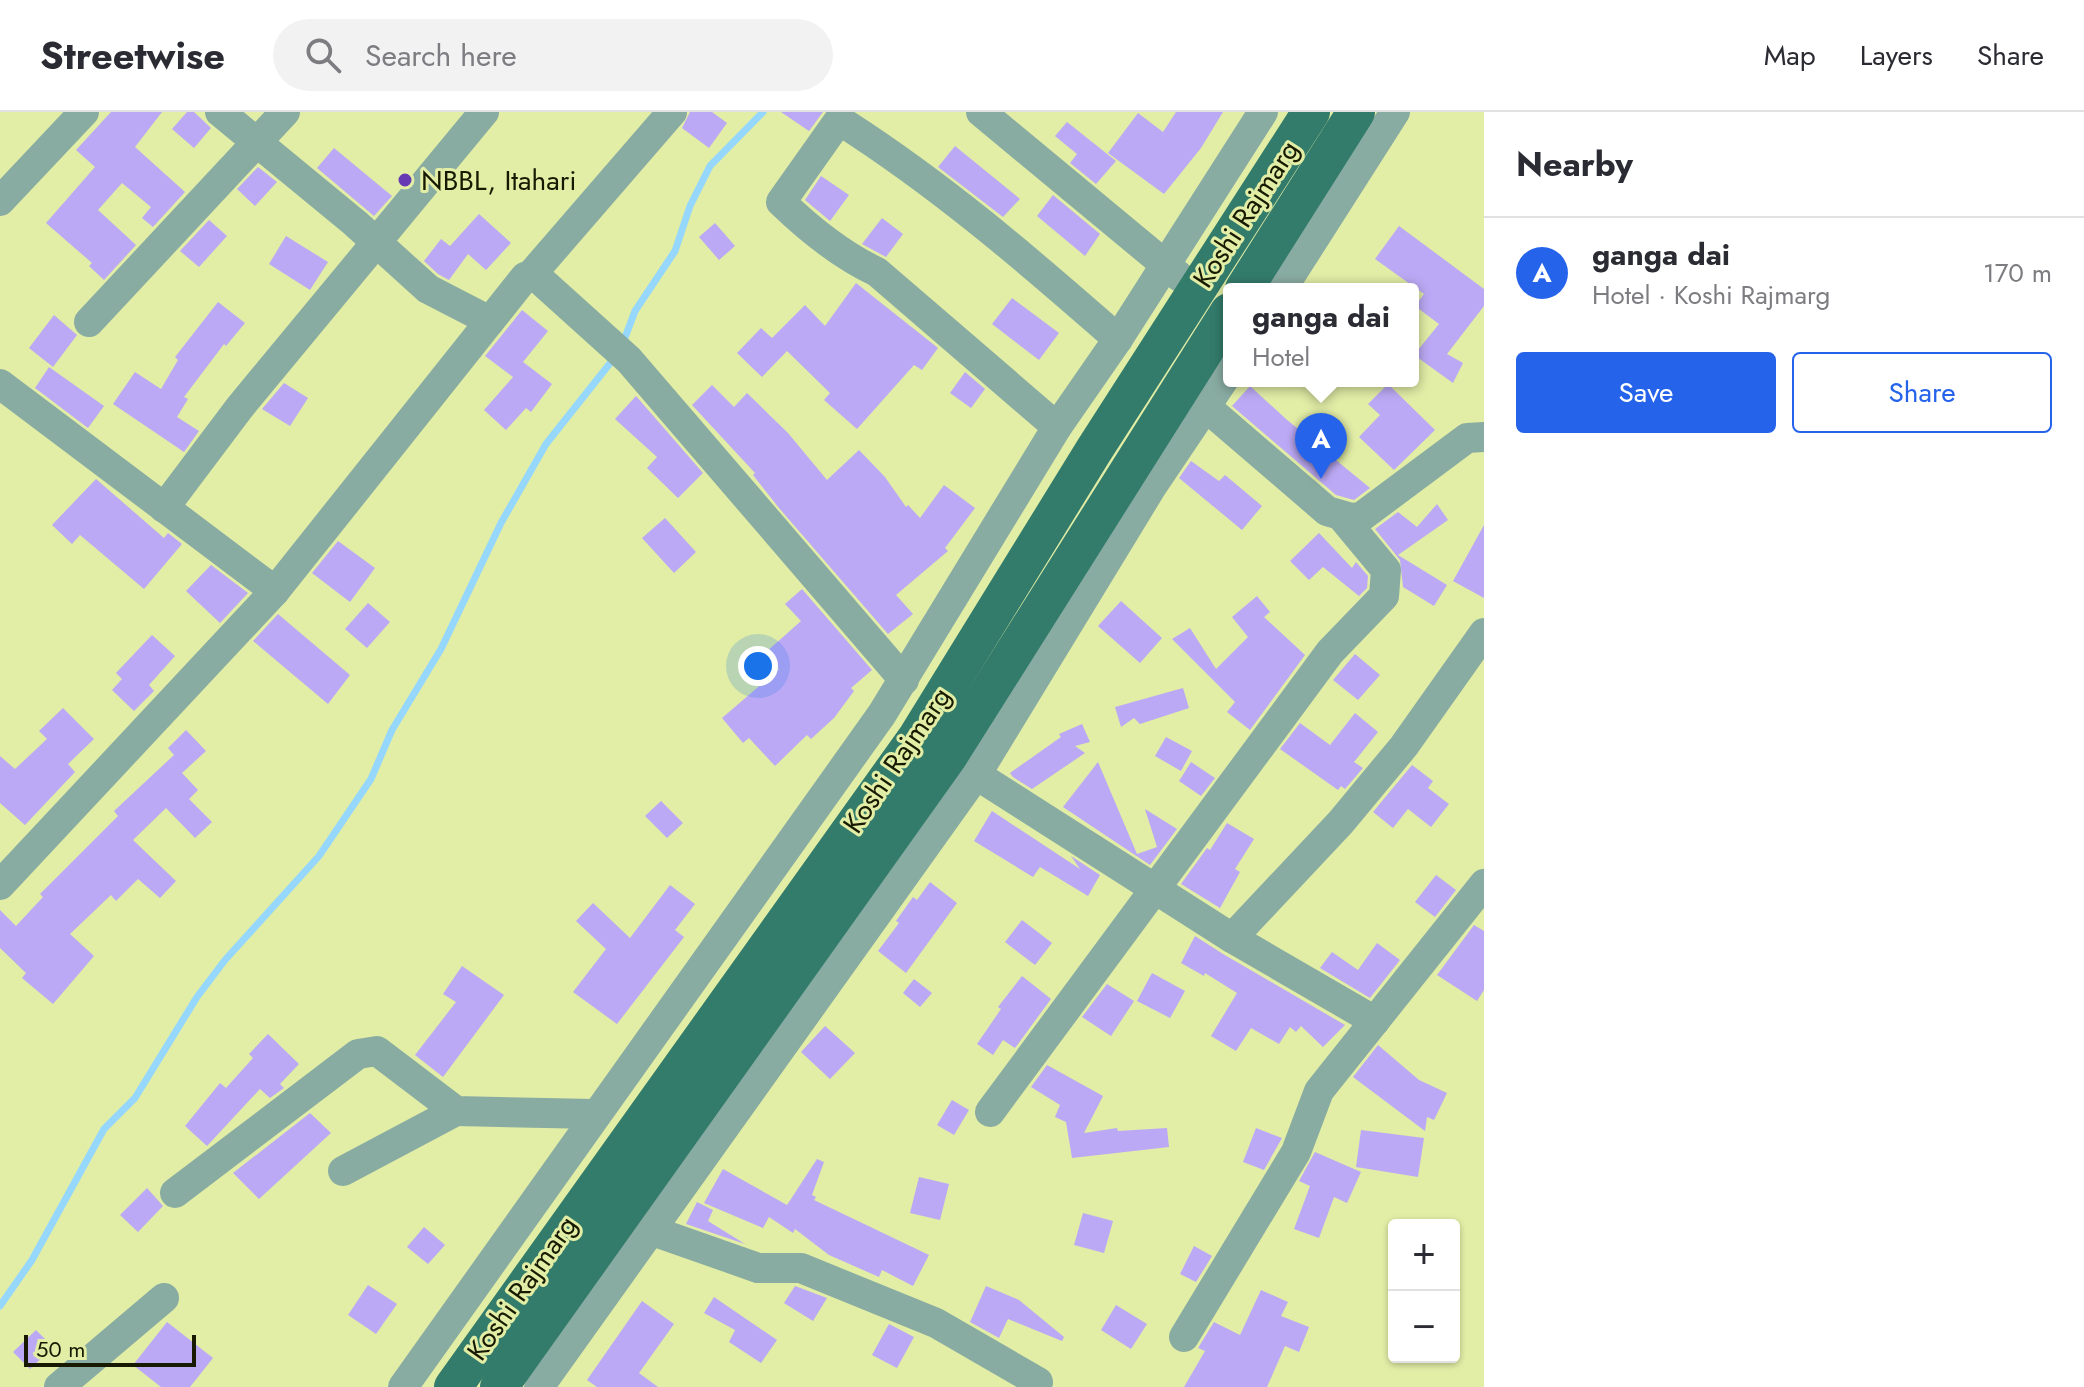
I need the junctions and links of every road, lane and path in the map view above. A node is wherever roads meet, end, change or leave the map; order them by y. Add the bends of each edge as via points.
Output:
1 (84, 112) edge
2 (220, 112) edge
3 (285, 112) edge
4 (484, 112) edge
5 (672, 112) edge
6 (981, 112) edge
7 (1263, 112) edge
8 (1311, 112) edge
9 (1356, 112) edge
10 (1395, 112) edge
11 (258, 141) junction
12 (0, 201) edge
13 (376, 241) junction
14 (1165, 266) junction
15 (531, 275) junction
16 (1248, 283) edge
17 (1286, 283) edge
18 (1198, 290) junction
19 (1223, 308) edge
20 (490, 321) junction
21 (89, 322) dead end
22 (1223, 322) edge
23 (1118, 339) junction
24 (1223, 381) edge
25 (0, 384) edge
26 (1206, 407) junction
27 (1057, 427) junction
28 (1484, 437) edge
29 (164, 508) junction
30 (1342, 517) junction
31 (275, 591) junction
32 (1484, 633) edge
33 (904, 680) junction
34 (882, 714) junction
35 (917, 737) junction
36 (962, 766) junction
37 (1484, 884) edge
38 (0, 885) edge
39 (1157, 890) junction
40 (1232, 938) junction
41 (1375, 1021) junction
42 (456, 1111) junction
43 (990, 1112) dead end
44 (594, 1114) junction
45 (343, 1171) dead end
46 (175, 1193) dead end
47 (650, 1230) junction
48 (164, 1298) dead end
49 (1184, 1337) dead end
50 (59, 1387) edge
51 (403, 1387) edge
52 (453, 1387) edge
53 (499, 1387) edge
54 (539, 1387) edge
55 (1035, 1387) edge

1 - 12 street
2 - 11 street
3 - 11 street
4 - 13 street
5 - 15 street
6 - 14 street
7 - 14 street
8 - 18 main road, Koshi Rajmarg
9 - 16 main road, Koshi Rajmarg
10 - 17 street
11 - 13 street
11 - 21 street
13 - 20 street via 428,289
13 - 29 street
14 - 18 street
14 - 23 street
15 - 20 street
15 - 33 street via 619,351
18 - 19 street
18 - 35 main road, Koshi Rajmarg
20 - 31 street
22 - 36 main road, Koshi Rajmarg
23 - 27 street
23 - 27 street via 904,161 839,120 781,202 807,228 877,272
24 - 26 street
25 - 29 street
26 - 30 street via 1327,511
26 - 36 street
27 - 33 street
28 - 30 street via 1467,438 1361,517
29 - 31 street
30 - 39 street via 1386,570 1384,596 1330,652
31 - 38 street
32 - 40 street via 1404,746
33 - 34 street
34 - 35 street
34 - 44 street
35 - 36 street
35 - 52 main road, Koshi Rajmarg
36 - 39 street
36 - 47 street
36 - 53 main road, Koshi Rajmarg
37 - 41 street
39 - 40 street
39 - 43 street
40 - 41 street
41 - 49 street via 1319,1091 1296,1152
42 - 44 street
42 - 45 street
42 - 46 street via 377,1051 358,1054
44 - 51 street
47 - 54 street
47 - 55 street via 758,1268 815,1273 936,1323 1038,1382
48 - 50 street

